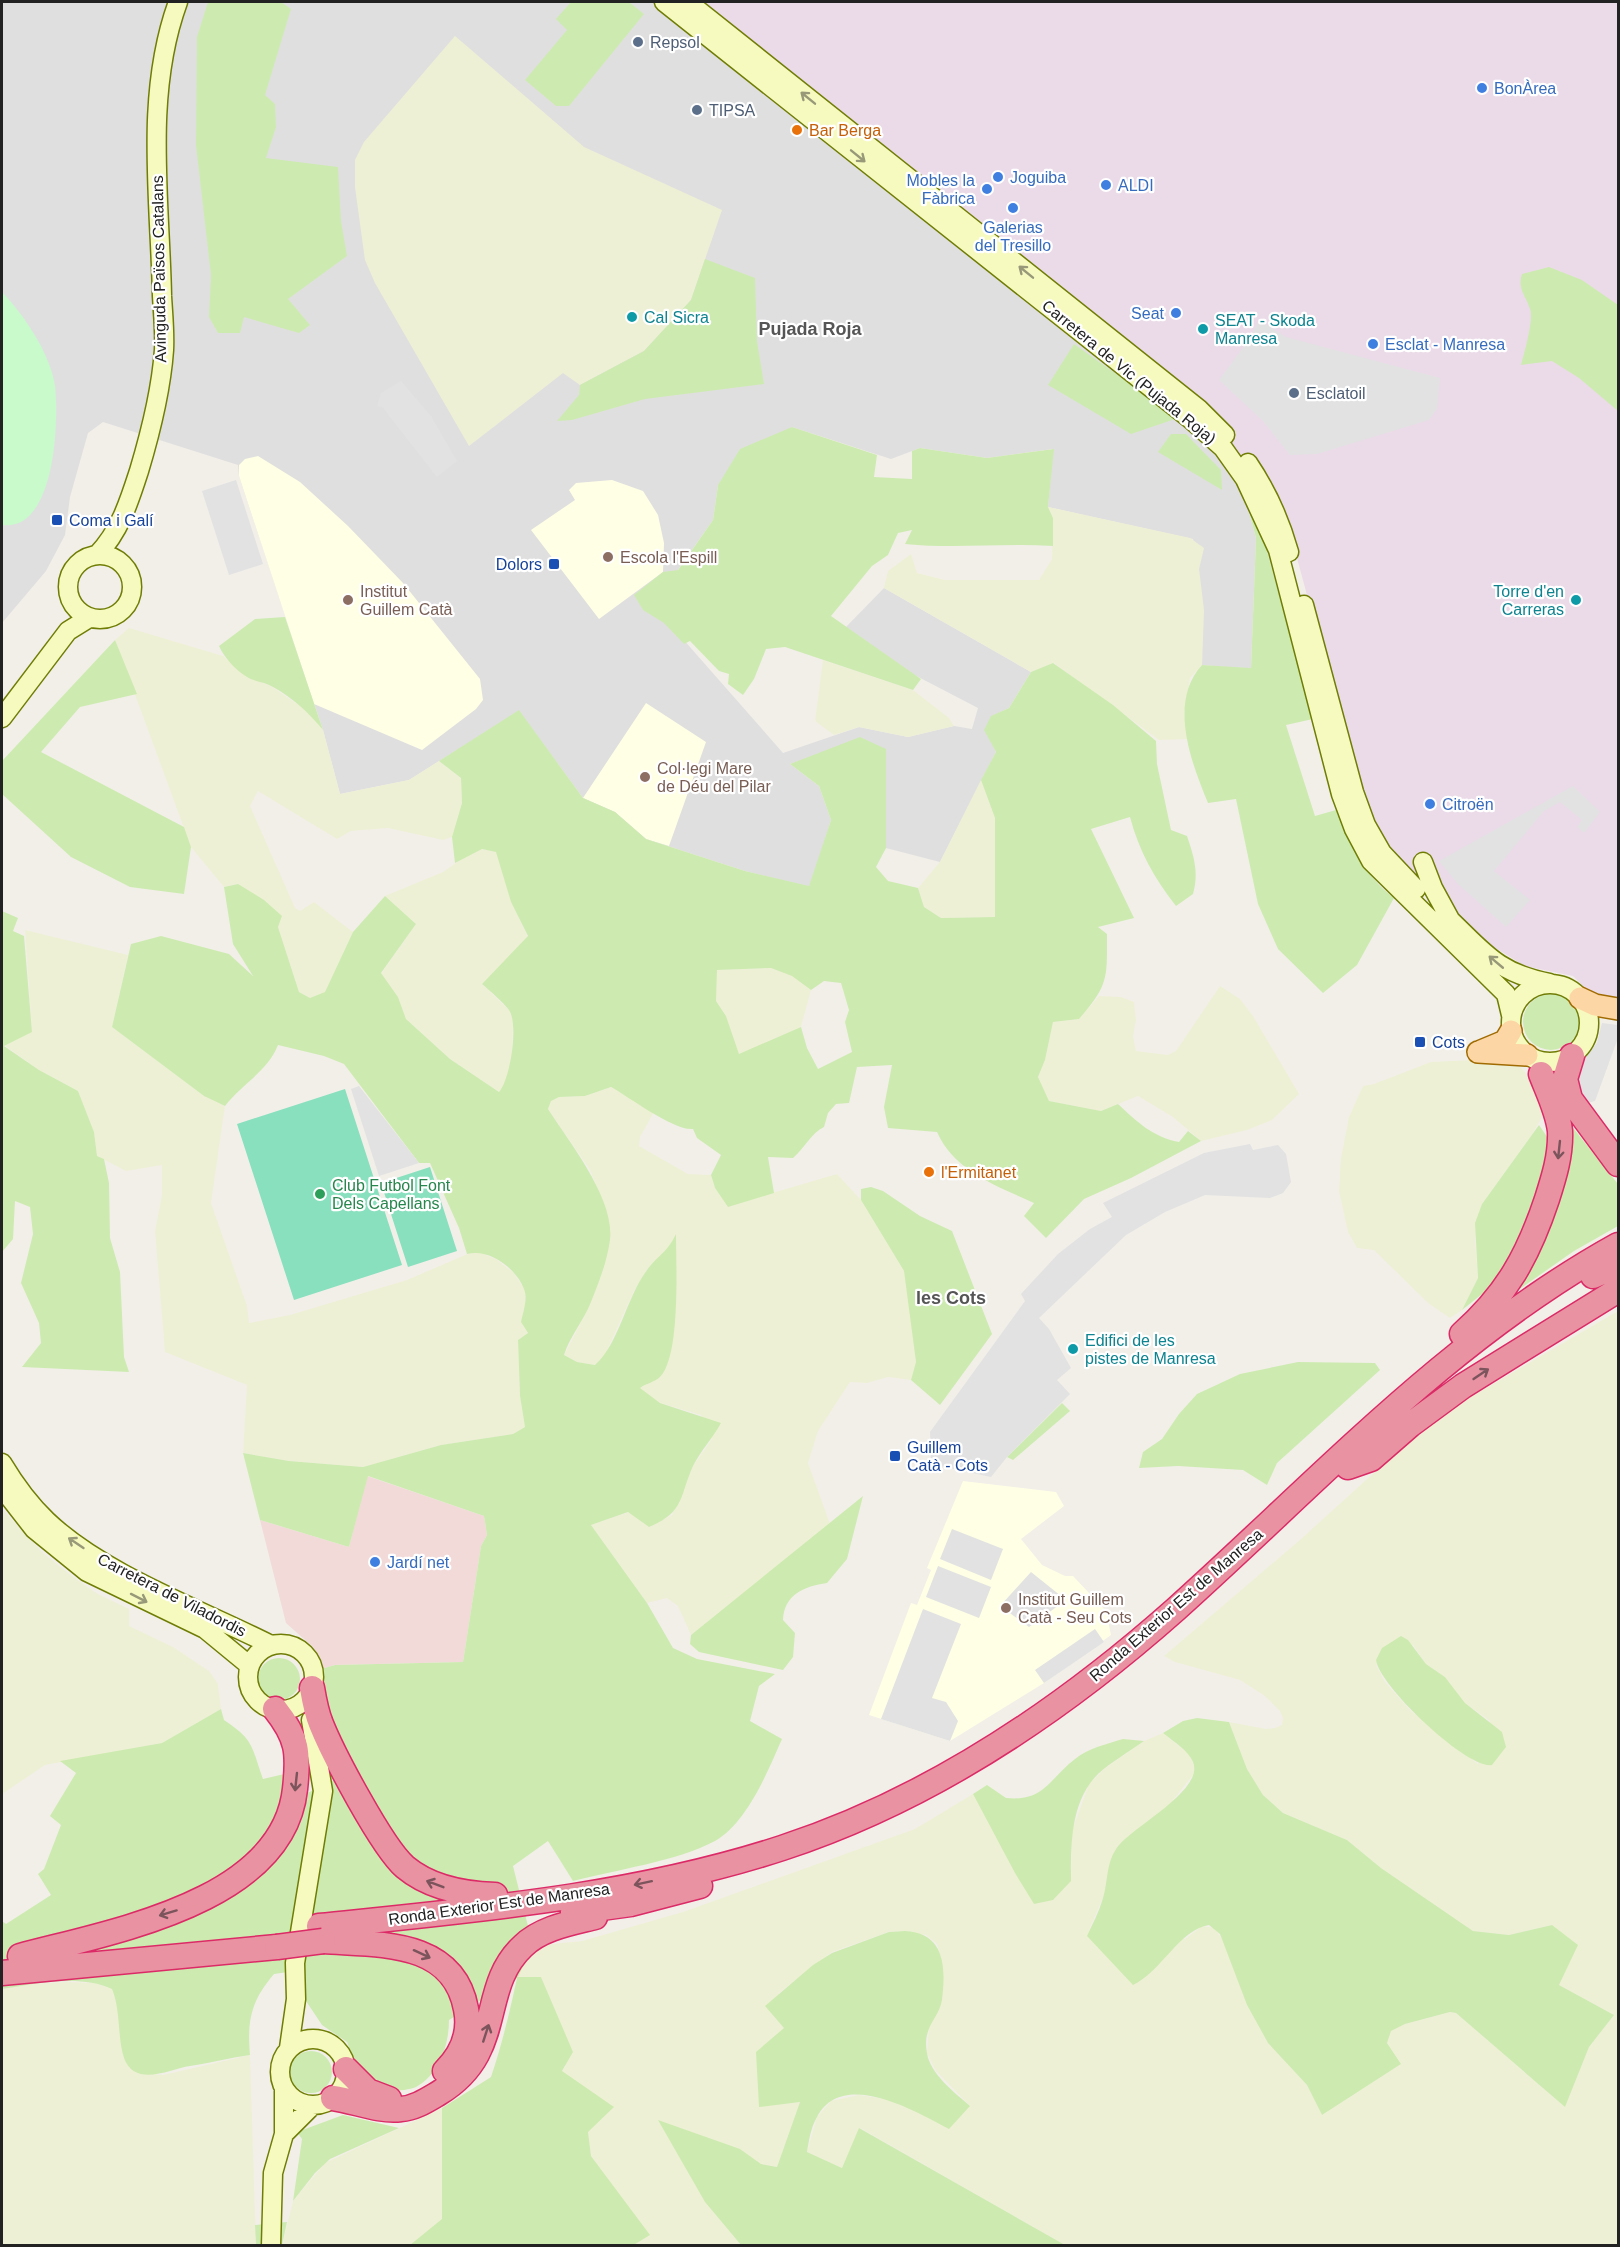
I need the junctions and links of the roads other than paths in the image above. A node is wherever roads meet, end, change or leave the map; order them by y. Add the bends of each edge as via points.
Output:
1 (178, 2) edge
2 (664, 2) edge
3 (688, 2) edge
4 (117, 532) junction
5 (97, 555) junction
6 (120, 562) junction
7 (73, 605) junction
8 (89, 618) junction
9 (68, 632) junction
10 (2, 718) edge
11 (1423, 862) dead end
12 (1451, 921) junction
13 (1550, 983) junction
14 (1580, 998) junction
15 (1618, 1009) edge
16 (1511, 1023) junction
17 (1572, 1056) junction
18 (1534, 1063) junction
19 (1618, 1164) edge
20 (1618, 1176) edge
21 (1618, 1233) edge
22 (1618, 1245) edge
23 (1618, 1260) edge
24 (1618, 1265) edge
25 (1593, 1276) junction
26 (1618, 1290) edge
27 (1457, 1353) junction
28 (2, 1463) edge
29 (1348, 1467) junction
30 (2, 1488) edge
31 (1236, 1554) junction
32 (271, 1645) junction
33 (250, 1666) junction
34 (309, 1693) junction
35 (281, 1709) junction
36 (320, 1802) junction
37 (576, 1897) junction
38 (631, 1904) junction
39 (321, 1934) junction
40 (276, 1939) junction
41 (11, 1957) edge
42 (2, 1973) edge
43 (296, 1999) junction
44 (319, 2039) junction
45 (289, 2048) junction
46 (346, 2069) junction
47 (284, 2089) junction
48 (323, 2101) junction
49 (284, 2134) junction
50 (271, 2246) edge

1 - 4 main road, Avinguda Països Catalans via 164,58 157,118 156,185 164,348 153,426
2 -> 16 main road, Carretera de Vic (Pujada Roja) via 1223,448 1245,479 1278,550 1341,794 1354,829 1371,861 1390,882 1506,994
12 -> 3 main road, Carretera de Vic (Pujada Roja) via 1400,874 1366,825 1280,522 1238,448 1199,409
4 - 5 main road, Avinguda Països Catalans
4 - 6 main road, Avinguda Països Catalans
5 - 6 main road
5 - 7 main road, Avinguda Països Catalans via 80,561 71,572 68,592
6 - 8 main road, Avinguda Països Catalans via 131,580 129,601 114,616
7 - 8 main road
7 - 9 main road, Avinguda Països Catalans
8 - 9 main road, Avinguda Països Catalans
9 - 10 main road, Avinguda Països Catalans
11 - 12 main road
13 -> 12 main road, Carretera de Vic (Pujada Roja) via 1518,976 1500,967
13 - 14 main road via 1563,986
13 - 16 main road via 1525,993 1516,1003
14 - 15 main road
14 - 17 main road via 1588,1012 1589,1028 1584,1043
16 - 18 main road via 1517,1044
16 - 18 main road via 1505,1041 1478,1052
17 - 18 main road
17 - 19 highway via 1565,1079 1570,1100
18 - 20 main road
18 -> 31 highway via 1558,1119 1559,1155 1542,1213 1517,1272 1493,1305 1310,1469 1269,1511
21 - 27 highway via 1491,1322
22 - 27 highway, Ronda Exterior Est de Manresa
23 - 25 highway, Ronda Exterior Est de Manresa
24 - 25 highway
25 - 29 highway, Ronda Exterior Est de Manresa via 1461,1367 1386,1428
29 -> 26 highway via 1371,1459 1462,1386
27 - 31 highway, Ronda Exterior Est de Manresa via 1378,1419
32 -> 28 main road, Carretera de Viladordis via 96,1557 46,1521
29 - 38 highway, Ronda Exterior Est de Manresa via 1124,1669 1052,1725 979,1772 905,1811 839,1839 740,1874
30 -> 33 main road, Carretera de Viladordis via 34,1529 87,1572 205,1629
31 -> 37 highway, Ronda Exterior Est de Manresa via 1108,1667 1046,1714 990,1750 915,1790 785,1847
32 - 33 main road via 258,1653
32 - 34 main road via 288,1645 305,1654 313,1668
33 - 35 main road via 248,1682 253,1694 264,1705
34 - 35 main road
34 - 36 main road via 322,1778
37 -> 34 highway via 459,1893 430,1883 404,1866 372,1820 322,1727
35 - 36 main road via 308,1746
35 -> 41 highway via 296,1742 294,1799 282,1831 254,1866 218,1891 179,1909
36 - 43 main road via 294,1974
37 - 39 highway, Ronda Exterior Est de Manresa
38 - 39 highway, Ronda Exterior Est de Manresa
48 -> 38 highway via 399,2110 443,2090 477,2055 487,2033 499,1983 511,1959 525,1943 544,1932
39 - 40 highway, Ronda Exterior Est de Manresa
39 -> 46 highway via 417,1951 452,1975 466,2006 466,2038 458,2057 412,2095 394,2099 375,2095 357,2083
40 - 41 highway, Ronda Exterior Est de Manresa
40 - 42 highway, Ronda Exterior Est de Manresa
43 - 44 main road
43 - 45 main road
44 - 45 main road via 303,2040
44 - 46 main road via 337,2049
45 - 47 main road via 280,2069
46 - 48 main road via 343,2085
47 - 48 main road via 297,2101
47 - 49 main road
48 - 49 main road
49 - 50 main road via 273,2173

